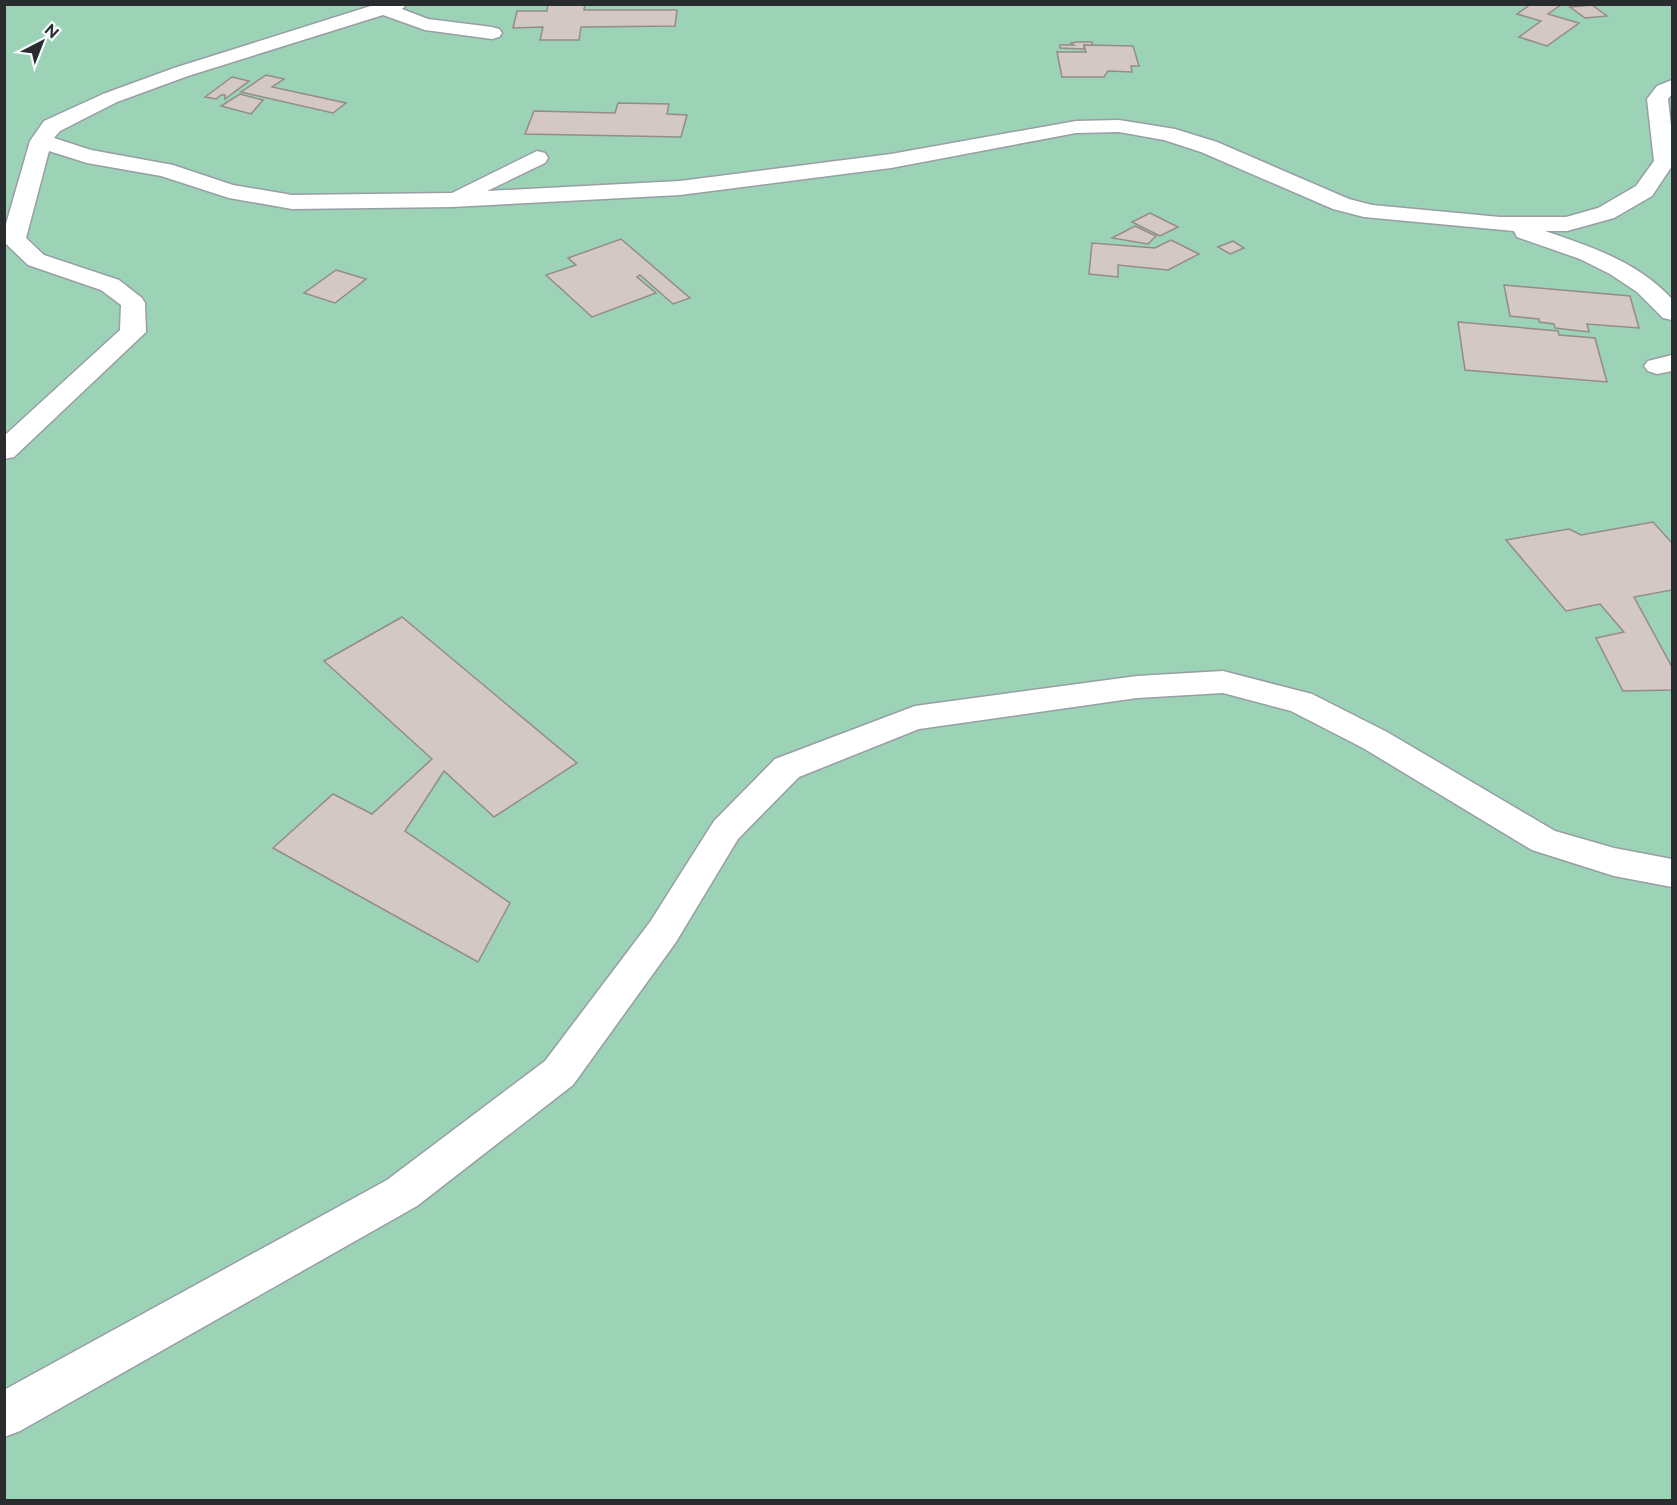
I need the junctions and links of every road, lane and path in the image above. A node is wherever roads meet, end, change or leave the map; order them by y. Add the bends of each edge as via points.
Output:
1 (391, 7) edge
2 (492, 33) dead end
3 (1672, 86) edge
4 (41, 141) junction
5 (537, 158) dead end
6 (452, 200) junction
7 (1500, 224) junction
8 (1672, 313) edge
9 (4, 451) edge
10 (1672, 873) edge
11 (4, 1415) edge

1 - 2 lane via 425,24
1 - 4 lane via 110,98 51,126
3 - 7 lane via 1657,99 1665,161 1644,191 1606,213 1567,224
4 - 6 lane via 87,156 165,171 229,192 292,202
4 - 9 lane via 14,239 36,260 110,285 133,303 133,332
5 - 6 lane
6 - 7 lane via 680,188 891,161 1076,128 1119,126 1167,134 1209,147 1351,207
7 - 8 lane via 1579,250 1612,266 1646,286
10 - 11 lane via 1614,862 1544,841 1301,702 1223,682 1137,687 915,718 787,768 726,830 663,932 559,1073 402,1193

